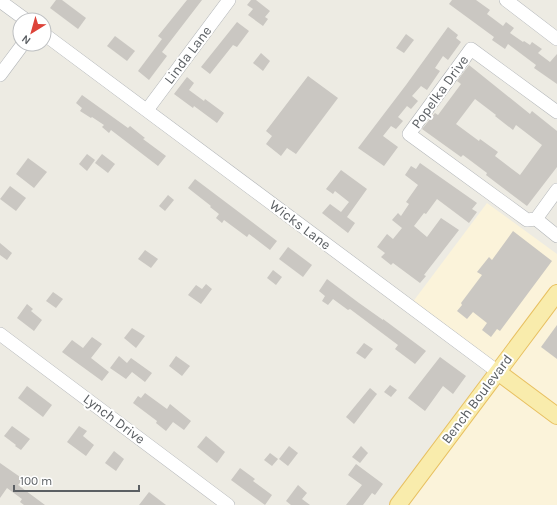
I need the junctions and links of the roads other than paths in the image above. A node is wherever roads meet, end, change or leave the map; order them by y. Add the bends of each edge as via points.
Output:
1 (0, 0) edge
2 (229, 0) edge
3 (506, 0) edge
4 (14, 4) edge
5 (555, 33) edge
6 (52, 40) edge
7 (17, 52) edge
8 (0, 75) edge
9 (147, 110) junction
10 (557, 112) edge
11 (557, 190) edge
12 (536, 219) junction
13 (557, 236) edge
14 (557, 293) edge
15 (0, 334) edge
16 (498, 372) junction
17 (557, 416) edge
18 (228, 505) edge
19 (398, 505) edge

1 - 4 street
2 - 9 street, Linda Lane
3 - 5 street
6 - 9 street, Wicks Lane
7 - 8 street
9 - 16 street, Wicks Lane
10 - 12 street, Popelka Drive via 471,49 409,134 527,220
11 - 12 street
12 - 13 street, Popelka Drive
14 - 16 main road, Bench Boulevard
15 - 18 street, Lynch Drive
16 - 17 main road, Wicks Lane
16 - 19 main road, Bench Boulevard

